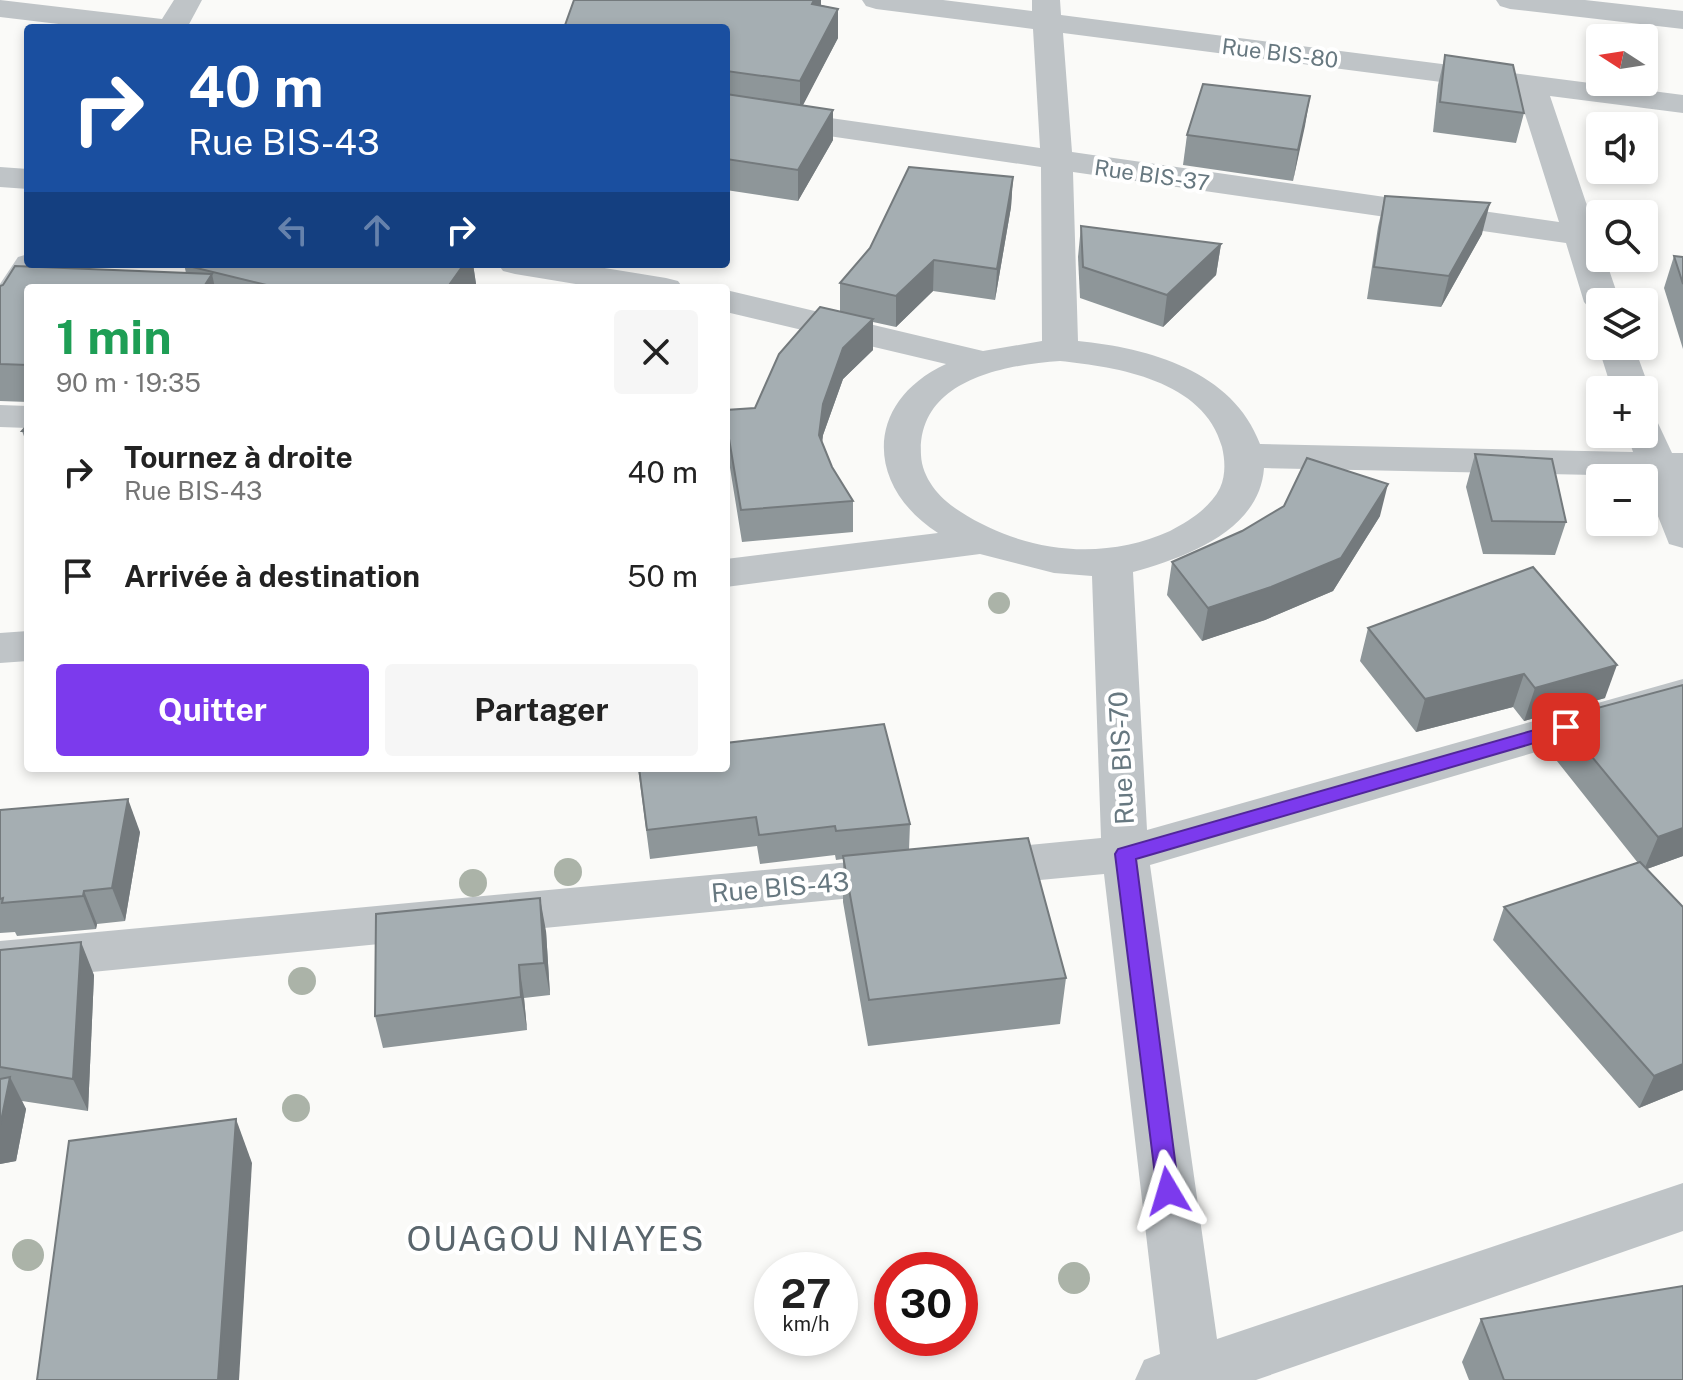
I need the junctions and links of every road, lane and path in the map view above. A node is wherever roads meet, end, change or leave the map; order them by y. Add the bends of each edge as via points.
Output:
1 (188, 0) edge
2 (876, 0) edge
3 (1510, 0) edge
4 (0, 8) edge
5 (1046, 12) edge
6 (1683, 20) edge
7 (130, 24) edge
8 (174, 24) edge
9 (1531, 85) junction
10 (1683, 104) edge
11 (730, 113) edge
12 (1057, 162) junction
13 (0, 177) edge
14 (24, 179) edge
15 (1579, 235) junction
16 (28, 268) edge
17 (539, 268) edge
18 (637, 284) edge
19 (1597, 288) edge
20 (730, 302) edge
21 (0, 313) edge
22 (1060, 350) junction
23 (981, 362) junction
24 (0, 416) edge
25 (24, 417) edge
26 (1661, 452) edge
27 (1245, 456) junction
28 (1683, 535) edge
29 (983, 541) junction
30 (1112, 563) junction
31 (730, 573) edge
32 (24, 646) edge
33 (0, 648) edge
34 (1683, 694) edge
35 (1125, 854) junction
36 (0, 961) edge
37 (1683, 1208) edge
38 (1183, 1378) edge

1 - 8 street
2 - 5 street, Rue BIS-80
3 - 6 street
4 - 7 street
5 - 9 street, Rue BIS-80
5 - 12 street
9 - 10 street, Rue BIS-80
9 - 15 street
11 - 12 street, Rue BIS-37
12 - 15 street, Rue BIS-37
12 - 22 street
13 - 14 street
15 - 19 street
16 - 21 street
17 - 18 street
20 - 23 street
22 - 23 street
22 - 27 street via 1146,364 1184,380 1214,402 1235,428
23 - 29 street via 924,396 907,419 901,445 905,472 922,498 948,522
24 - 25 street
26 - 27 street
26 - 28 street
27 - 30 street via 1243,482 1230,507 1206,529 1173,546
29 - 30 street via 1052,559
29 - 31 street
30 - 35 street, Rue BIS-70
32 - 33 street
34 - 35 street, Rue BIS-43
35 - 36 street, Rue BIS-43
35 - 38 street, Rue BIS-70
37 - 38 street

